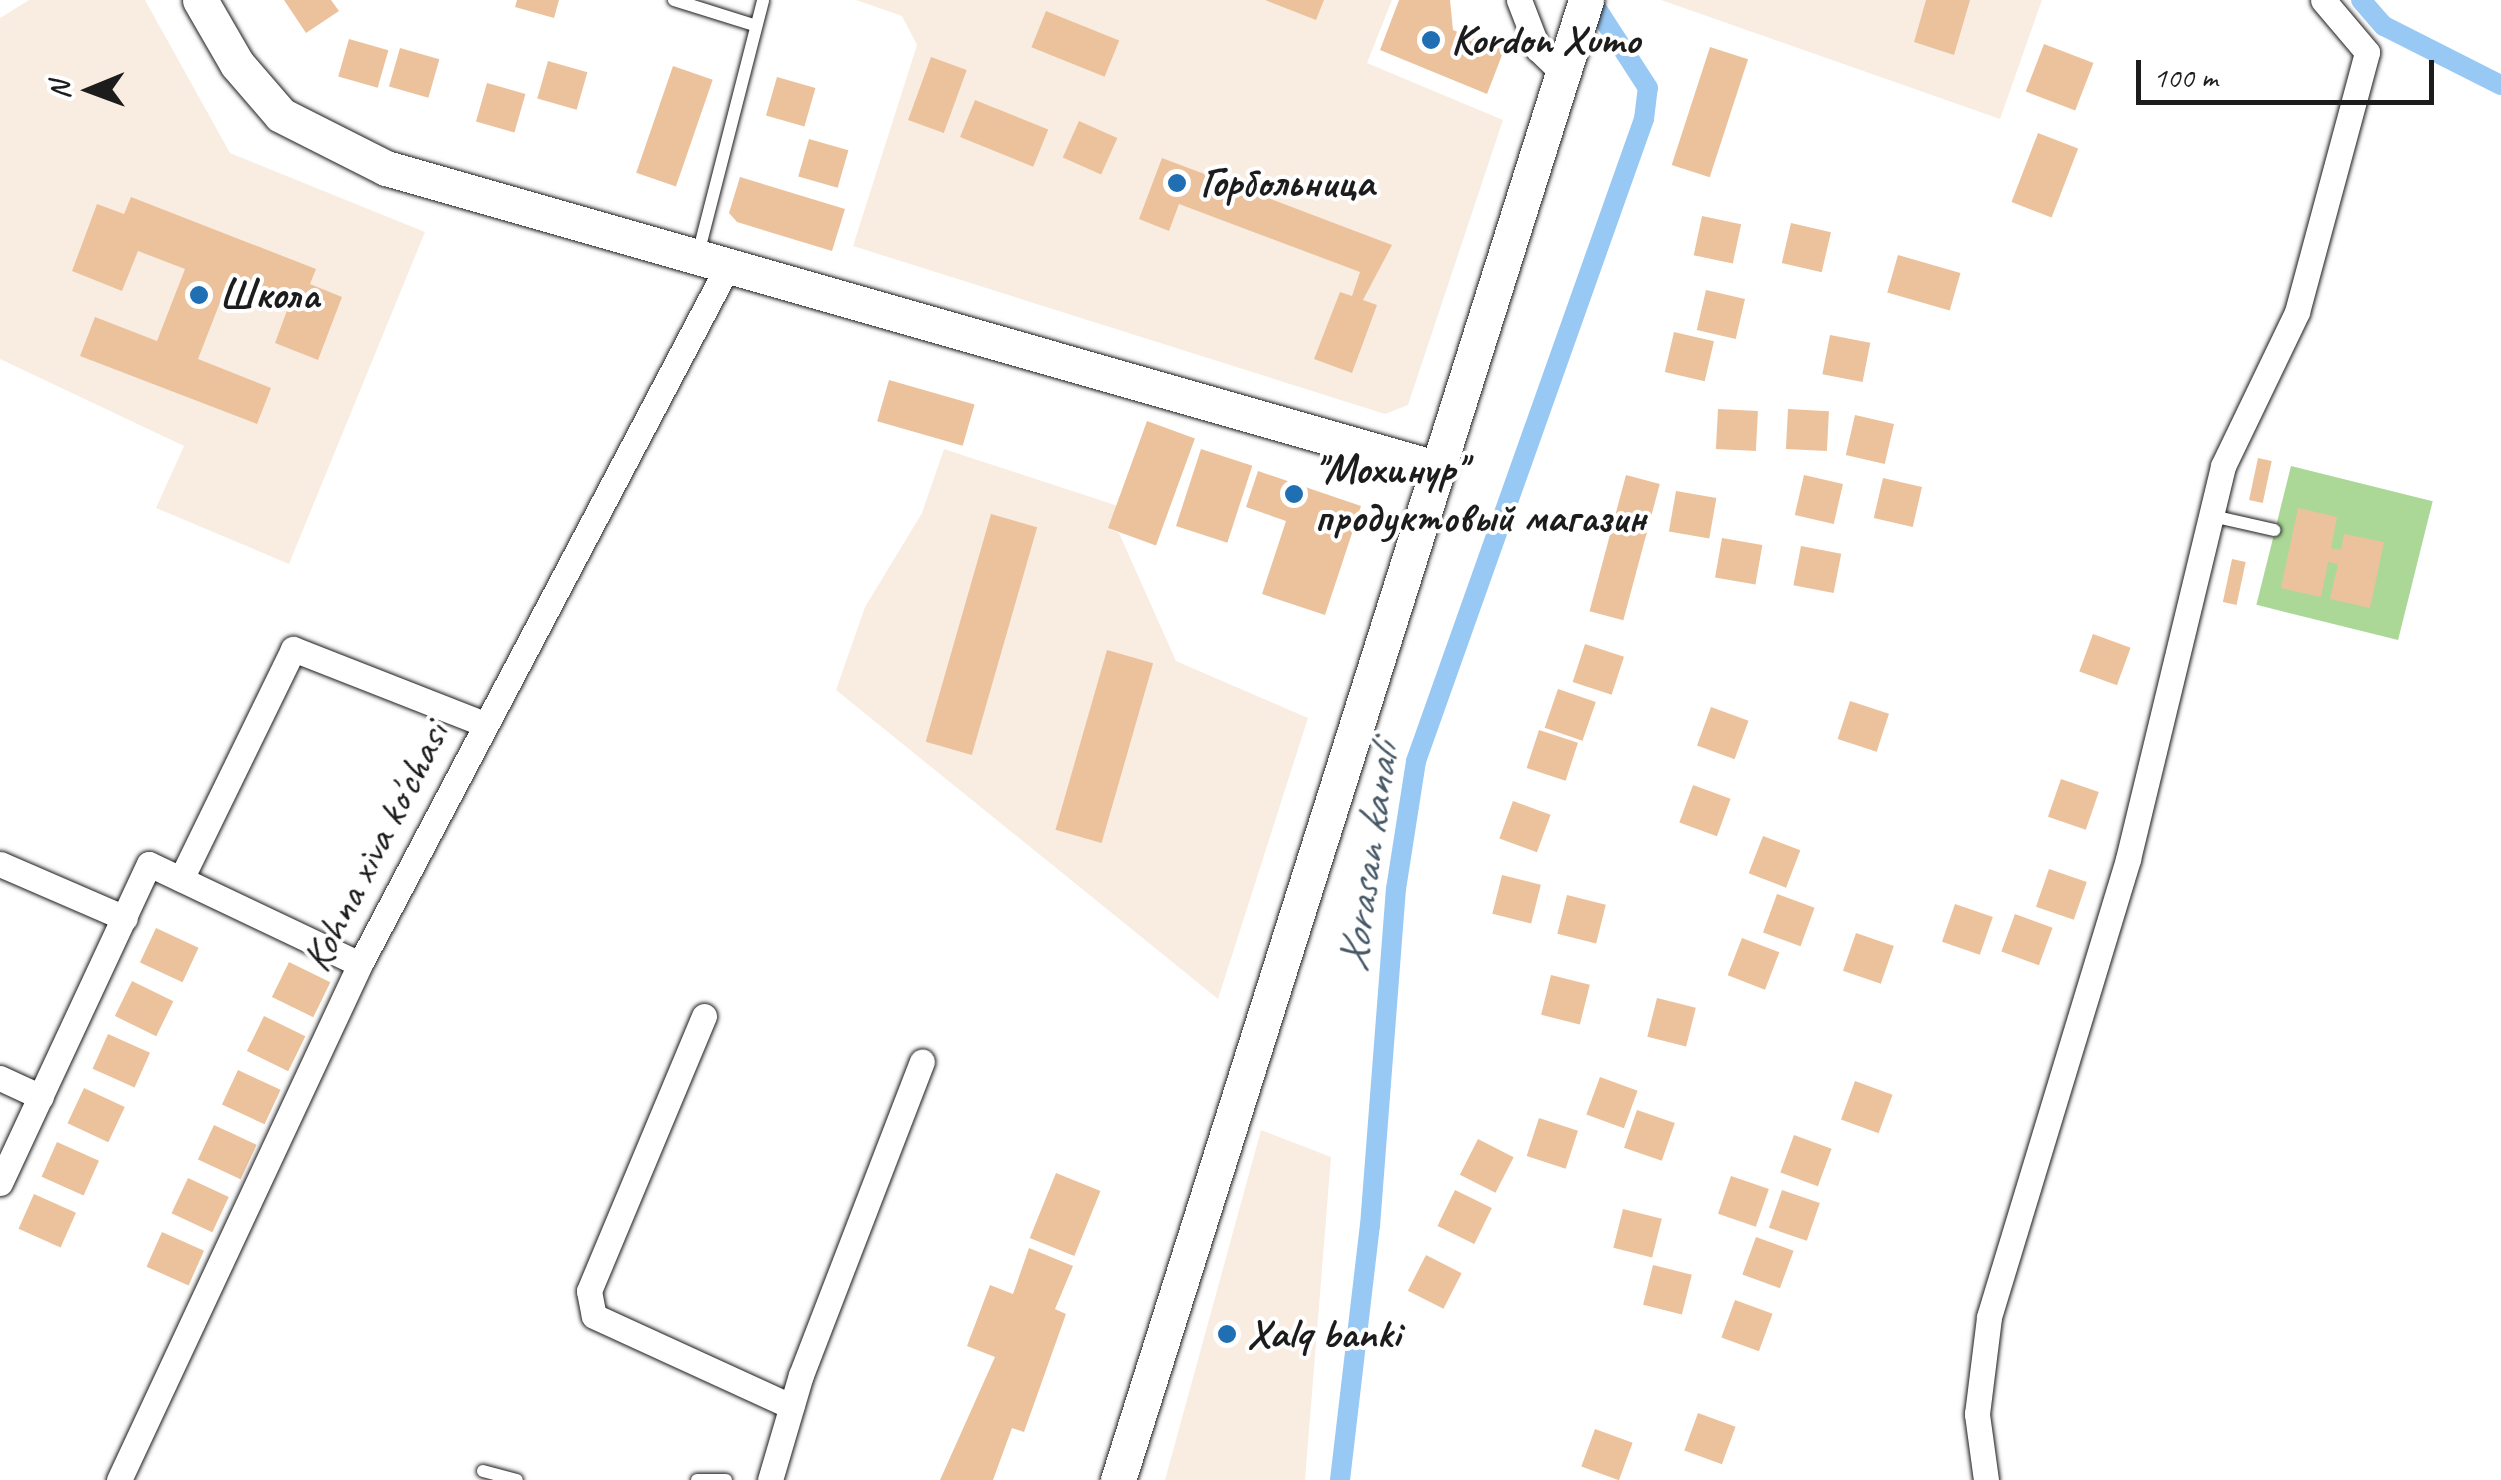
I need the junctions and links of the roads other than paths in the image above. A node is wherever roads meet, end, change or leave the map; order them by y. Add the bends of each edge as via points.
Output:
1 (200, 0) edge
2 (674, 0) edge
3 (763, 0) edge
4 (1518, 0) edge
5 (1586, 0) edge
6 (2324, 0) edge
7 (754, 25) junction
8 (1563, 73) junction
9 (714, 258) junction
10 (1436, 468) junction
11 (2212, 516) junction
12 (2274, 530) dead end
13 (484, 724) junction
14 (0, 864) edge
15 (181, 879) junction
16 (125, 918) junction
17 (360, 964) junction
18 (704, 1016) dead end
19 (922, 1062) dead end
20 (0, 1078) edge
21 (41, 1096) junction
22 (0, 1183) edge
23 (791, 1406) junction
24 (483, 1471) dead end
25 (119, 1480) edge
26 (517, 1480) edge
27 (698, 1480) edge
28 (726, 1480) edge
29 (770, 1480) edge
30 (1118, 1480) edge
31 (1986, 1480) edge

1 - 9 main road via 237,64 281,115 329,145 386,168
2 - 7 lane
3 - 7 lane
4 - 8 street via 1538,49
5 - 8 main road
6 - 11 street via 2367,52 2297,312 2223,466
7 - 9 lane
8 - 10 main road
9 - 10 main road
9 - 13 street, Kohna xiva ko'chasi
10 - 30 main road
11 - 12 lane
11 - 31 street via 2128,858 1990,1318 1977,1414
13 - 15 street via 293,649
13 - 17 street, Kohna xiva ko'chasi
14 - 16 street
15 - 16 street via 149,864
15 - 17 street
16 - 21 street
17 - 25 street, Kohna xiva ko'chasi
18 - 23 street via 589,1292 594,1316
19 - 23 street
20 - 21 street
21 - 22 street
23 - 29 street
24 - 26 lane
27 - 28 lane

